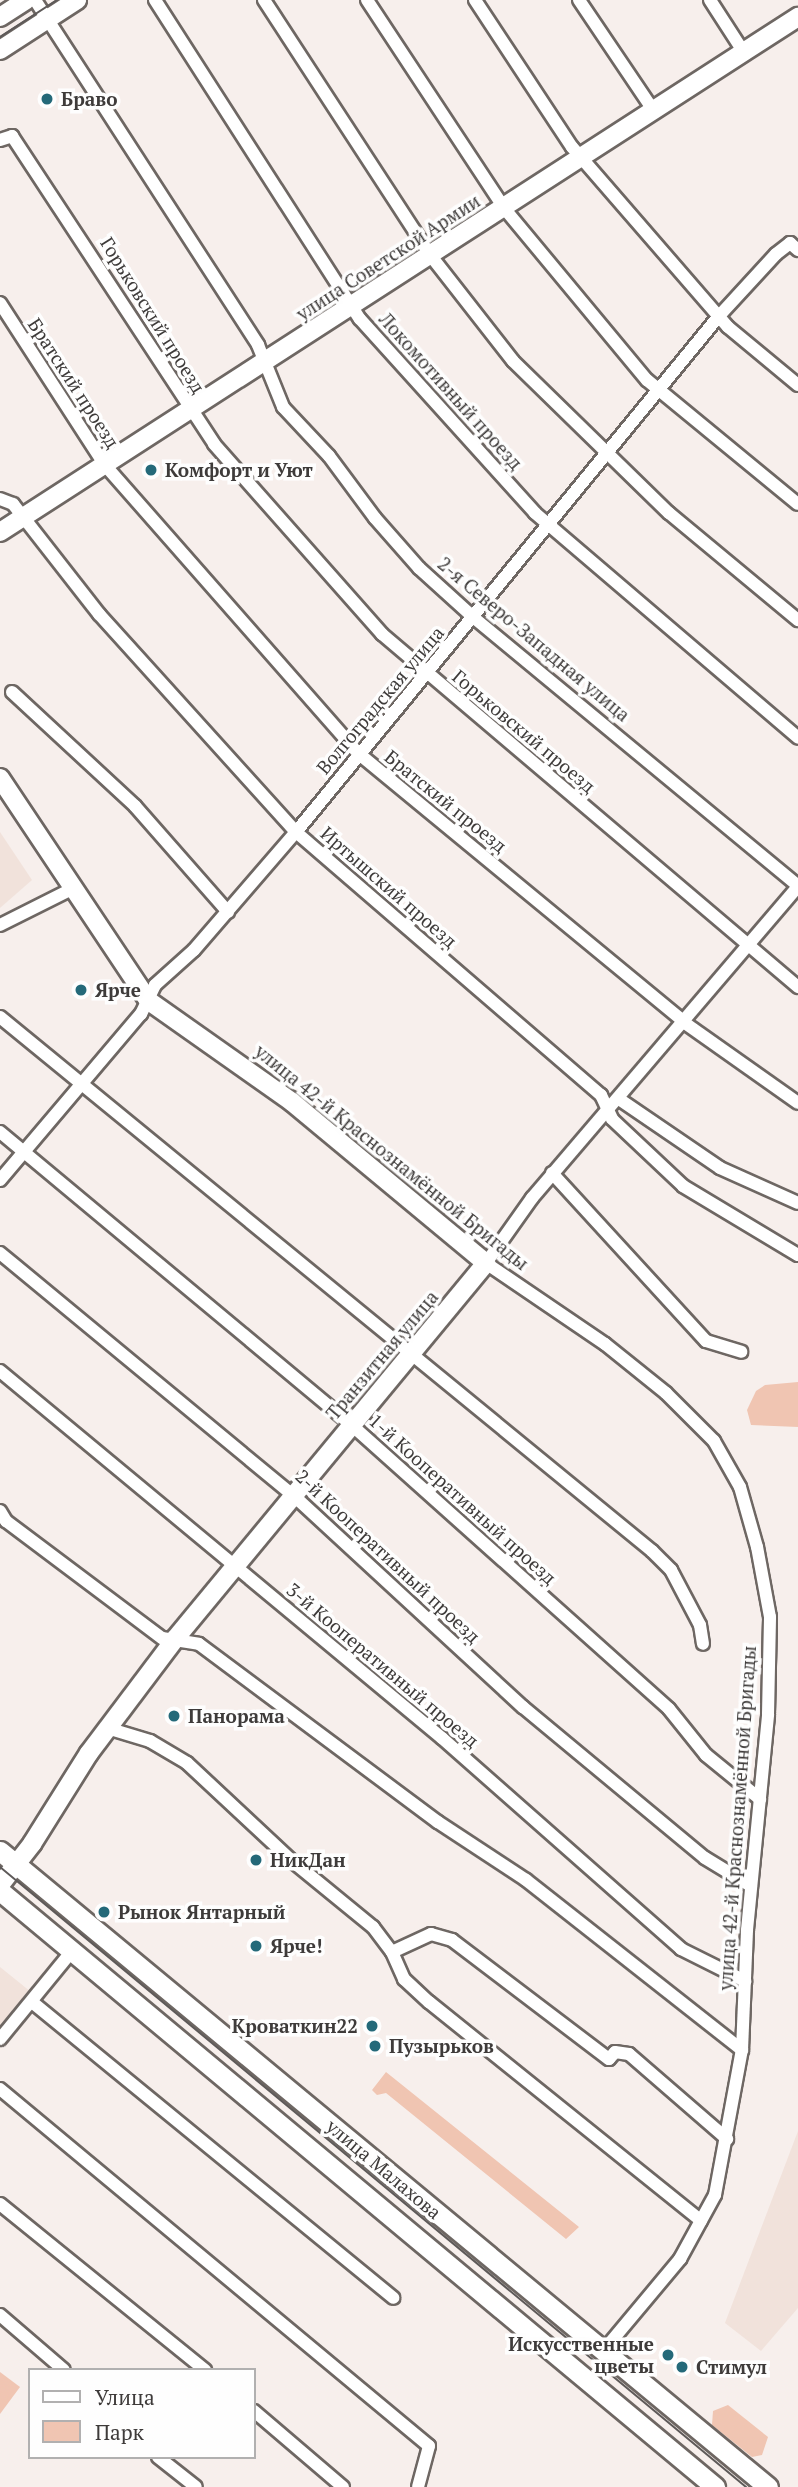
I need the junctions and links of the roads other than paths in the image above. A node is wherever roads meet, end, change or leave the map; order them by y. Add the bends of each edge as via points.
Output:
1 (26, 0) edge
2 (35, 0) edge
3 (76, 0) edge
4 (155, 0) edge
5 (264, 0) edge
6 (367, 0) edge
7 (475, 0) edge
8 (579, 0) edge
9 (710, 0) edge
10 (0, 17) edge
11 (798, 17) edge
12 (47, 19) junction
13 (0, 50) edge
14 (743, 51) junction
15 (654, 111) junction
16 (6, 138) edge
17 (581, 157) junction
18 (504, 208) junction
19 (794, 247) edge
20 (431, 256) junction
21 (0, 303) edge
22 (352, 307) junction
23 (719, 316) junction
24 (265, 360) junction
25 (798, 385) edge
26 (660, 389) junction
27 (190, 410) junction
28 (605, 454) junction
29 (104, 464) junction
30 (0, 499) edge
31 (798, 504) edge
32 (22, 518) junction
33 (547, 523) junction
34 (0, 532) edge
35 (473, 617) junction
36 (798, 620) edge
37 (427, 675) junction
38 (12, 692) dead end
39 (798, 738) edge
40 (358, 754) junction
41 (0, 778) edge
42 (296, 832) junction
43 (72, 889) junction
44 (797, 891) edge
45 (228, 912) junction
46 (0, 925) edge
47 (751, 945) junction
48 (798, 987) edge
49 (149, 1001) junction
50 (0, 1017) edge
51 (685, 1023) junction
52 (82, 1083) junction
53 (798, 1102) edge
54 (615, 1104) junction
55 (0, 1132) edge
56 (24, 1151) junction
57 (552, 1173) junction
58 (0, 1180) edge
59 (798, 1203) edge
60 (0, 1253) edge
61 (798, 1255) edge
62 (486, 1263) junction
63 (741, 1352) dead end
64 (411, 1353) junction
65 (0, 1371) edge
66 (351, 1426) junction
67 (293, 1495) junction
68 (0, 1511) edge
69 (235, 1565) junction
70 (175, 1639) junction
71 (703, 1644) dead end
72 (107, 1728) junction
73 (760, 1799) junction
74 (0, 1851) edge
75 (17, 1865) junction
76 (0, 1885) edge
77 (751, 1886) junction
78 (0, 1891) edge
79 (72, 1951) junction
80 (391, 1952) junction
81 (745, 1981) junction
82 (32, 2002) junction
83 (192, 2010) junction
84 (172, 2034) junction
85 (0, 2039) edge
86 (742, 2050) junction
87 (0, 2088) edge
88 (727, 2139) junction
89 (0, 2204) edge
90 (701, 2221) junction
91 (393, 2298) dead end
92 (0, 2315) edge
93 (604, 2350) junction
94 (62, 2368) edge
95 (203, 2368) edge
96 (256, 2413) edge
97 (161, 2459) edge
98 (196, 2487) edge
99 (343, 2487) edge
100 (418, 2487) edge
101 (715, 2487) edge
102 (768, 2487) edge

1 - 10 street
2 - 12 street, 2-я Северо-Западная улица
3 - 12 street
4 - 22 street, Локомотивный проезд
5 - 20 street
6 - 18 street
7 - 17 street
8 - 15 street
9 - 14 street
11 - 14 street, улица Советской Армии
12 - 13 street
12 - 24 street, 2-я Северо-Западная улица
14 - 15 street, улица Советской Армии
15 - 17 street, улица Советской Армии
16 - 27 street, Горьковский проезд
17 - 18 street, улица Советской Армии
17 - 23 street
18 - 20 street, улица Советской Армии
18 - 26 street via 647,380
19 - 23 street, Волгоградская улица
20 - 22 street, улица Советской Армии
20 - 28 street via 513,361
21 - 29 street, Братский проезд
22 - 24 street, улица Советской Армии
22 - 33 street, Локомотивный проезд via 441,412
23 - 25 street
23 - 26 street, Волгоградская улица
24 - 27 street, улица Советской Армии
24 - 35 street, 2-я Северо-Западная улица via 283,407 419,568
26 - 28 street, Волгоградская улица
26 - 31 street
27 - 29 street, улица Советской Армии
27 - 37 street, Горьковский проезд via 214,444 373,624
28 - 33 street, Волгоградская улица
28 - 36 street
29 - 32 street, улица Советской Армии
29 - 40 street, Братский проезд
30 - 32 street, Иртышский проезд via 13,504
32 - 34 street, улица Советской Армии
32 - 42 street, Иртышский проезд via 186,714
33 - 35 street, Волгоградская улица
33 - 39 street, Локомотивный проезд
35 - 37 street, Волгоградская улица
35 - 44 street, 2-я Северо-Западная улица
37 - 40 street, Волгоградская улица
37 - 47 street, Горьковский проезд
38 - 45 street via 135,806
40 - 42 street, Волгоградская улица
40 - 51 street, Братский проезд
41 - 43 street, улица 42-й Краснознамённой Бригады
42 - 45 street, Волгоградская улица
42 - 54 street, Иртышский проезд
43 - 46 street
43 - 49 street, улица 42-й Краснознамённой Бригады
44 - 47 street, Транзитная улица
45 - 49 street, Волгоградская улица via 181,964 155,985
47 - 48 street, Горьковский проезд
47 - 51 street, Транзитная улица
49 - 52 street, Волгоградская улица
49 - 62 street, улица 42-й Краснознамённой Бригады via 292,1102
50 - 52 street
51 - 53 street, Братский проезд
51 - 54 street, Транзитная улица
52 - 56 street, Волгоградская улица
52 - 64 street
54 - 57 street, Транзитная улица
54 - 59 street, Иртышский проезд via 720,1168
54 - 61 street, Иртышский проезд via 612,1119 683,1186
55 - 56 street, 1-й Кооперативный проезд
56 - 58 street, Волгоградская улица
56 - 66 street, 1-й Кооперативный проезд
57 - 62 street, Транзитная улица
57 - 63 street via 706,1341
60 - 67 street, 2-й Кооперативный проезд
62 - 64 street, Транзитная улица
62 - 73 street, улица 42-й Краснознамённой Бригады via 605,1343 666,1393 714,1441 729,1466 757,1546 770,1617
64 - 66 street, Транзитная улица
64 - 71 street via 520,1438 662,1560 699,1625
65 - 69 street, 3-й Кооперативный проезд
66 - 67 street, Транзитная улица
66 - 73 street, 1-й Кооперативный проезд via 668,1709 706,1755
67 - 69 street, Транзитная улица
67 - 77 street, 2-й Кооперативный проезд via 523,1707 705,1858
68 - 70 street via 6,1521 162,1638
69 - 70 street, Транзитная улица
69 - 81 street, 3-й Кооперативный проезд via 442,1738 681,1949
70 - 72 street, Транзитная улица
70 - 86 street via 198,1644 438,1822 526,1880
72 - 75 street, Транзитная улица
72 - 80 street via 150,1741 187,1763 291,1860 373,1927
73 - 77 street, улица 42-й Краснознамённой Бригады
74 - 75 main road, улица Малахова
75 - 76 street, Транзитная улица
75 - 83 main road, улица Малахова
77 - 81 street, улица 42-й Краснознамённой Бригады
78 - 79 main road, улица Малахова
79 - 82 street
79 - 84 main road, улица Малахова
80 - 88 street via 431,1934 452,1940 609,2059 622,2050 629,2054
80 - 90 street via 404,1979 429,2002
81 - 86 street, улица 42-й Краснознамённой Бригады
82 - 85 street
82 - 91 street
83 - 84 main road
83 - 93 main road, улица Малахова
84 - 101 main road, улица Малахова
86 - 88 street, улица 42-й Краснознамённой Бригады
87 - 100 street via 429,2446
88 - 90 street, улица 42-й Краснознамённой Бригады via 715,2195
89 - 95 street
90 - 93 street, улица 42-й Краснознамённой Бригады via 658,2288
92 - 94 street
93 - 102 main road, улица Малахова
96 - 99 street
97 - 98 street

